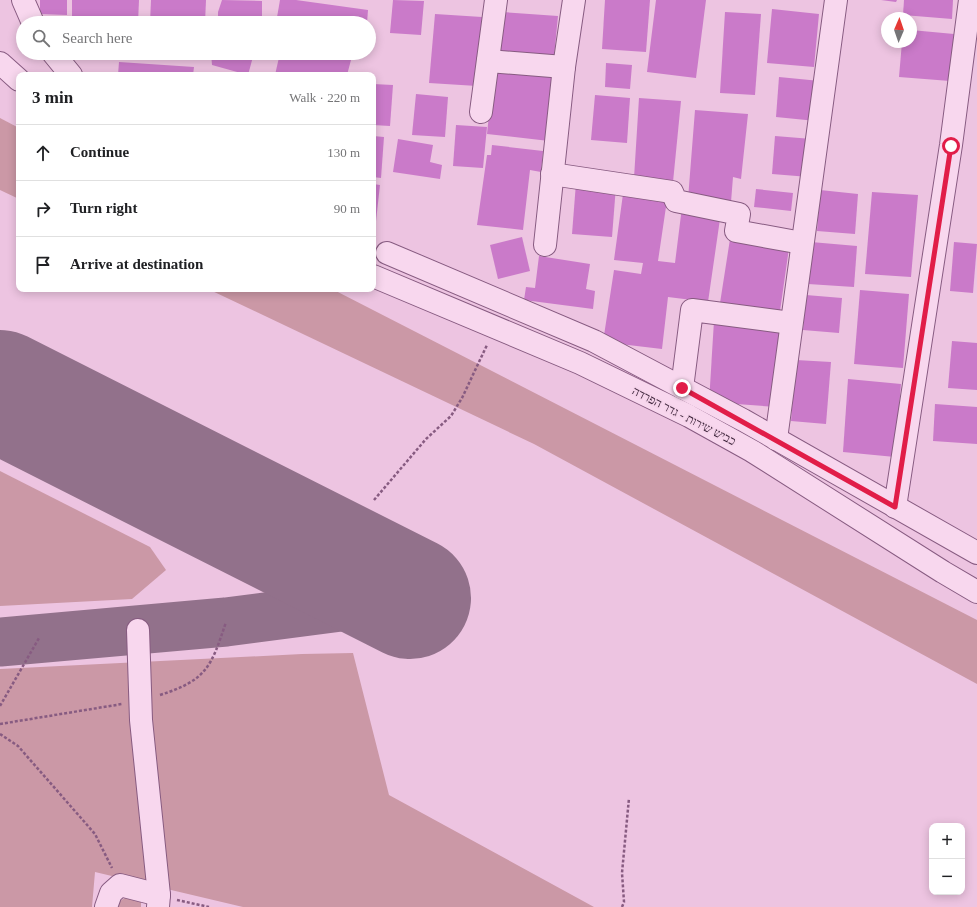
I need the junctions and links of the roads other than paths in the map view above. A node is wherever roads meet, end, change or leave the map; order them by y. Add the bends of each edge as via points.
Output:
1 (23, 0) edge
2 (496, 0) edge
3 (574, 0) edge
4 (836, 0) edge
5 (970, 0) edge
6 (30, 16) edge
7 (59, 60) edge
8 (488, 61) junction
9 (0, 63) edge
10 (564, 67) junction
11 (69, 72) edge
12 (16, 77) edge
13 (481, 112) dead end
14 (552, 174) junction
15 (802, 243) junction
16 (545, 245) dead end
17 (387, 254) dead end
18 (376, 277) edge
19 (791, 322) junction
20 (682, 388) junction
21 (776, 439) junction
22 (895, 507) junction
23 (977, 553) edge
24 (977, 592) edge
25 (138, 630) dead end
26 (159, 901) edge
27 (106, 907) edge

1 - 6 street
2 - 8 street
3 - 10 street
4 - 15 street
5 - 22 street via 951,146
7 - 11 street
8 - 10 street
8 - 13 street
9 - 12 street
10 - 14 street
14 - 15 street via 672,192 676,201 739,214 736,231
14 - 16 street
15 - 19 street
17 - 20 street via 594,341
18 - 24 street, כביש שירות - גדר הפרדה via 580,364 689,416 752,451
19 - 20 street via 692,310
19 - 21 street
20 - 21 street
21 - 22 street
22 - 23 street
25 - 26 street via 141,720
26 - 27 street via 120,885 111,892

